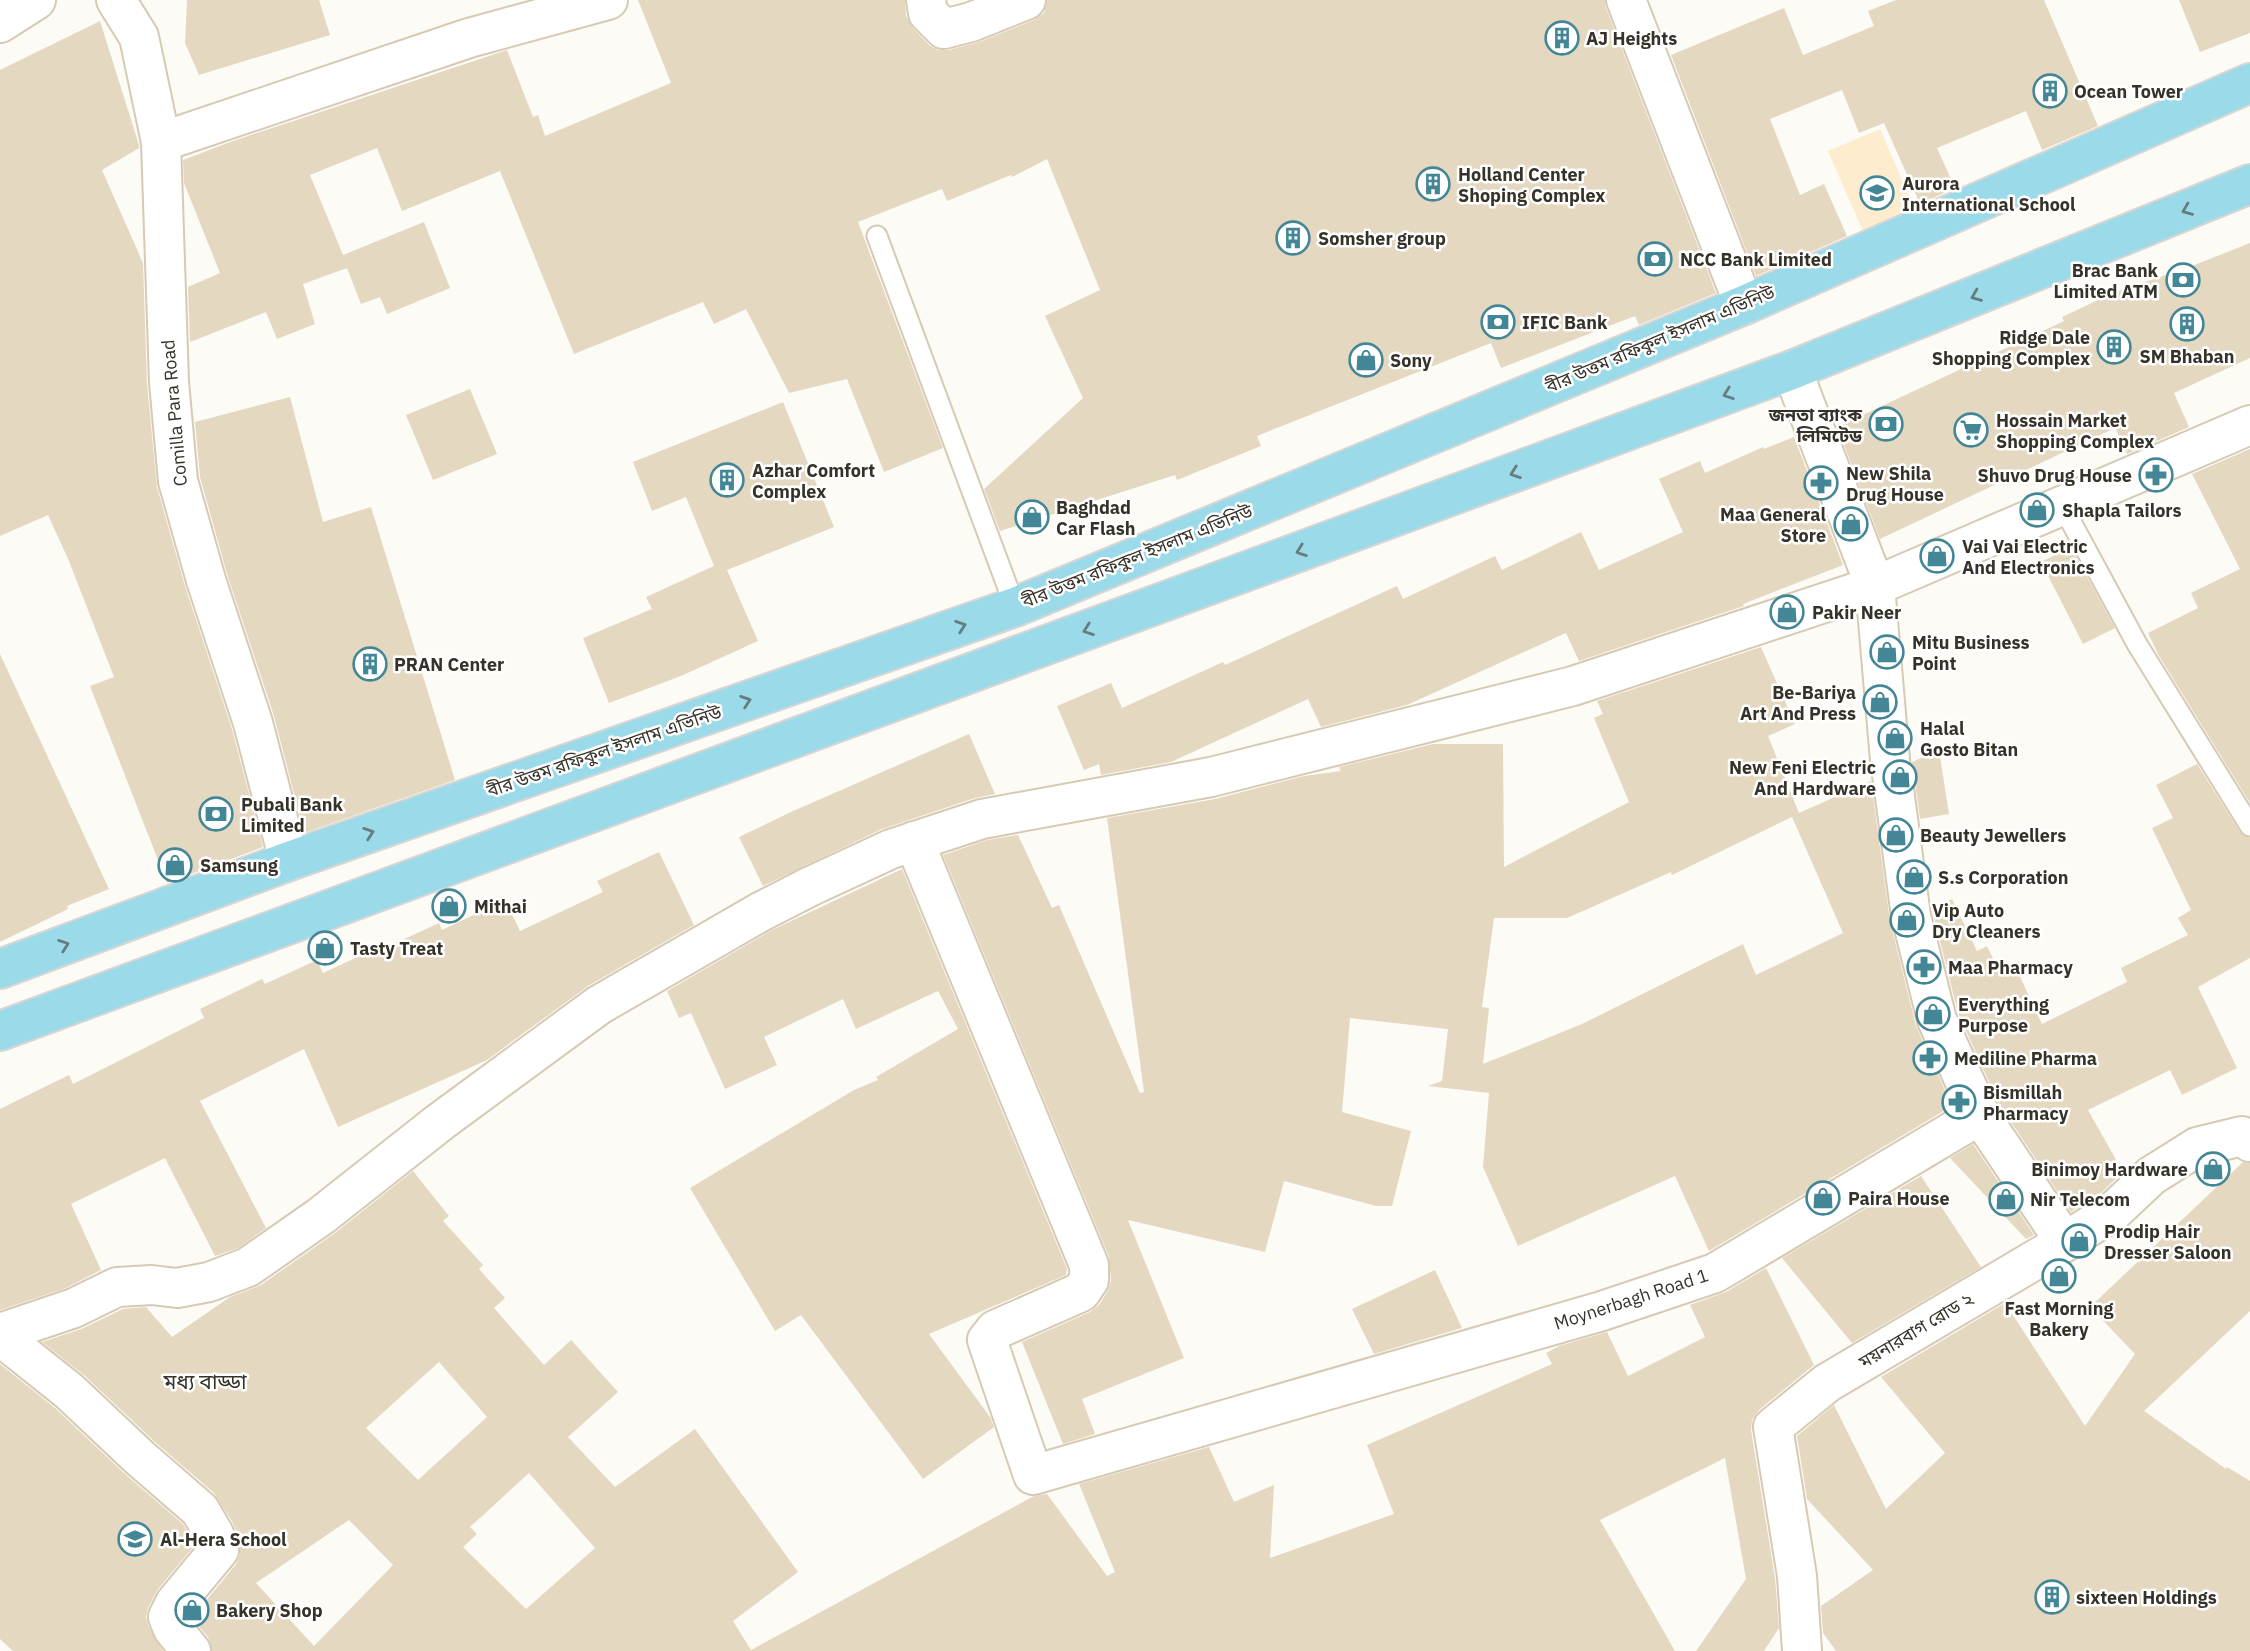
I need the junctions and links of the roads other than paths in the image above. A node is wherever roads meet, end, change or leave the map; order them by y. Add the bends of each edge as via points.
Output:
1 (36, 0) edge
2 (116, 0) edge
3 (608, 0) edge
4 (926, 0) edge
5 (1026, 0) edge
6 (1626, 0) edge
7 (0, 23) edge
8 (2250, 83) edge
9 (161, 142) junction
10 (2250, 184) edge
11 (877, 236) dead end
12 (1744, 305) junction
13 (1793, 370) junction
14 (2250, 425) edge
15 (2063, 507) junction
16 (1875, 586) junction
17 (1015, 607) junction
18 (2250, 827) edge
19 (914, 841) junction
20 (289, 861) junction
21 (0, 969) edge
22 (0, 1031) edge
23 (1980, 1115) junction
24 (2250, 1142) edge
25 (2065, 1242) junction
26 (0, 1334) edge
27 (191, 1651) edge
28 (1802, 1651) edge

1 - 7 street
2 - 9 street, Comilla Para Road via 139,37
3 - 9 street via 469,38
4 - 5 street via 928,13 944,29
6 - 12 street
8 - 12 main road, বীর উত্তম রফিকুল ইসলাম এভিনিউ
9 - 20 street, Comilla Para Road via 169,382 178,481 253,723
10 -> 13 main road
11 - 17 lane
12 - 17 main road, বীর উত্তম রফিকুল ইসলাম এভিনিউ
13 - 16 street
13 -> 22 main road
14 - 15 street
15 - 16 street
15 - 18 lane via 2137,644
16 - 19 street via 1573,686 1211,777 982,819
16 - 23 street via 1890,760 1911,916 1937,1020
20 -> 17 main road, বীর উত্তম রফিকুল ইসলাম এভিনিউ
19 - 23 street, Moynerbagh Road 1 via 1089,1265 1089,1279 1081,1292 995,1330 987,1339 1033,1475 1602,1311 1715,1273
19 - 26 street via 811,886 599,1005 248,1267 177,1288 117,1287
21 -> 20 main road, বীর উত্তম রফিকুল ইসলাম এভিনিউ
23 - 25 street
24 - 25 street, ময়নারবাগ রোড ২ via 2242,1136 2197,1147
25 - 28 street, ময়নারবাগ রোড ২ via 1826,1383 1773,1427 1797,1576
26 - 27 street via 200,1510 219,1550 168,1617

